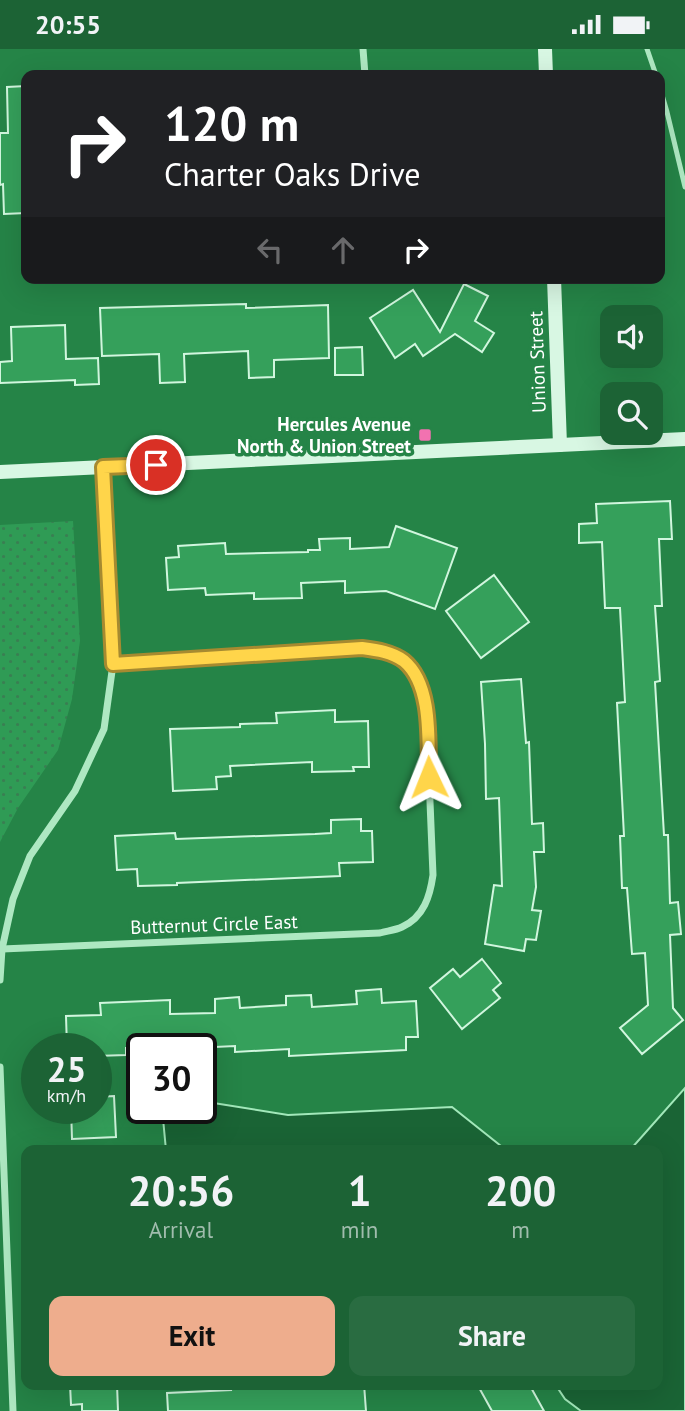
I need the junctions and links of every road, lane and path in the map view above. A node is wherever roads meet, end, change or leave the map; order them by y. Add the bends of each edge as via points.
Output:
1 (363, 49) edge
2 (545, 49) edge
3 (647, 49) edge
4 (365, 70) edge
5 (546, 70) edge
6 (654, 70) edge
7 (665, 105) edge
8 (685, 187) edge
9 (554, 284) edge
10 (685, 439) edge
11 (560, 445) junction
12 (103, 467) junction
13 (0, 472) edge
14 (113, 664) junction
15 (2, 949) junction
16 (0, 979) edge
17 (0, 1067) edge
18 (13, 1411) edge

1 - 4 street
2 - 5 street
3 - 6 lane
7 - 8 lane
9 - 11 street, Union Street
10 - 11 street
11 - 12 street
12 - 13 street
12 - 14 street
14 - 15 street via 104,729 75,791 30,856 13,899
14 - 15 street, Butternut Circle East via 362,648 404,661 426,704 430,895 421,912 403,927 380,933
15 - 16 street
17 - 18 street

